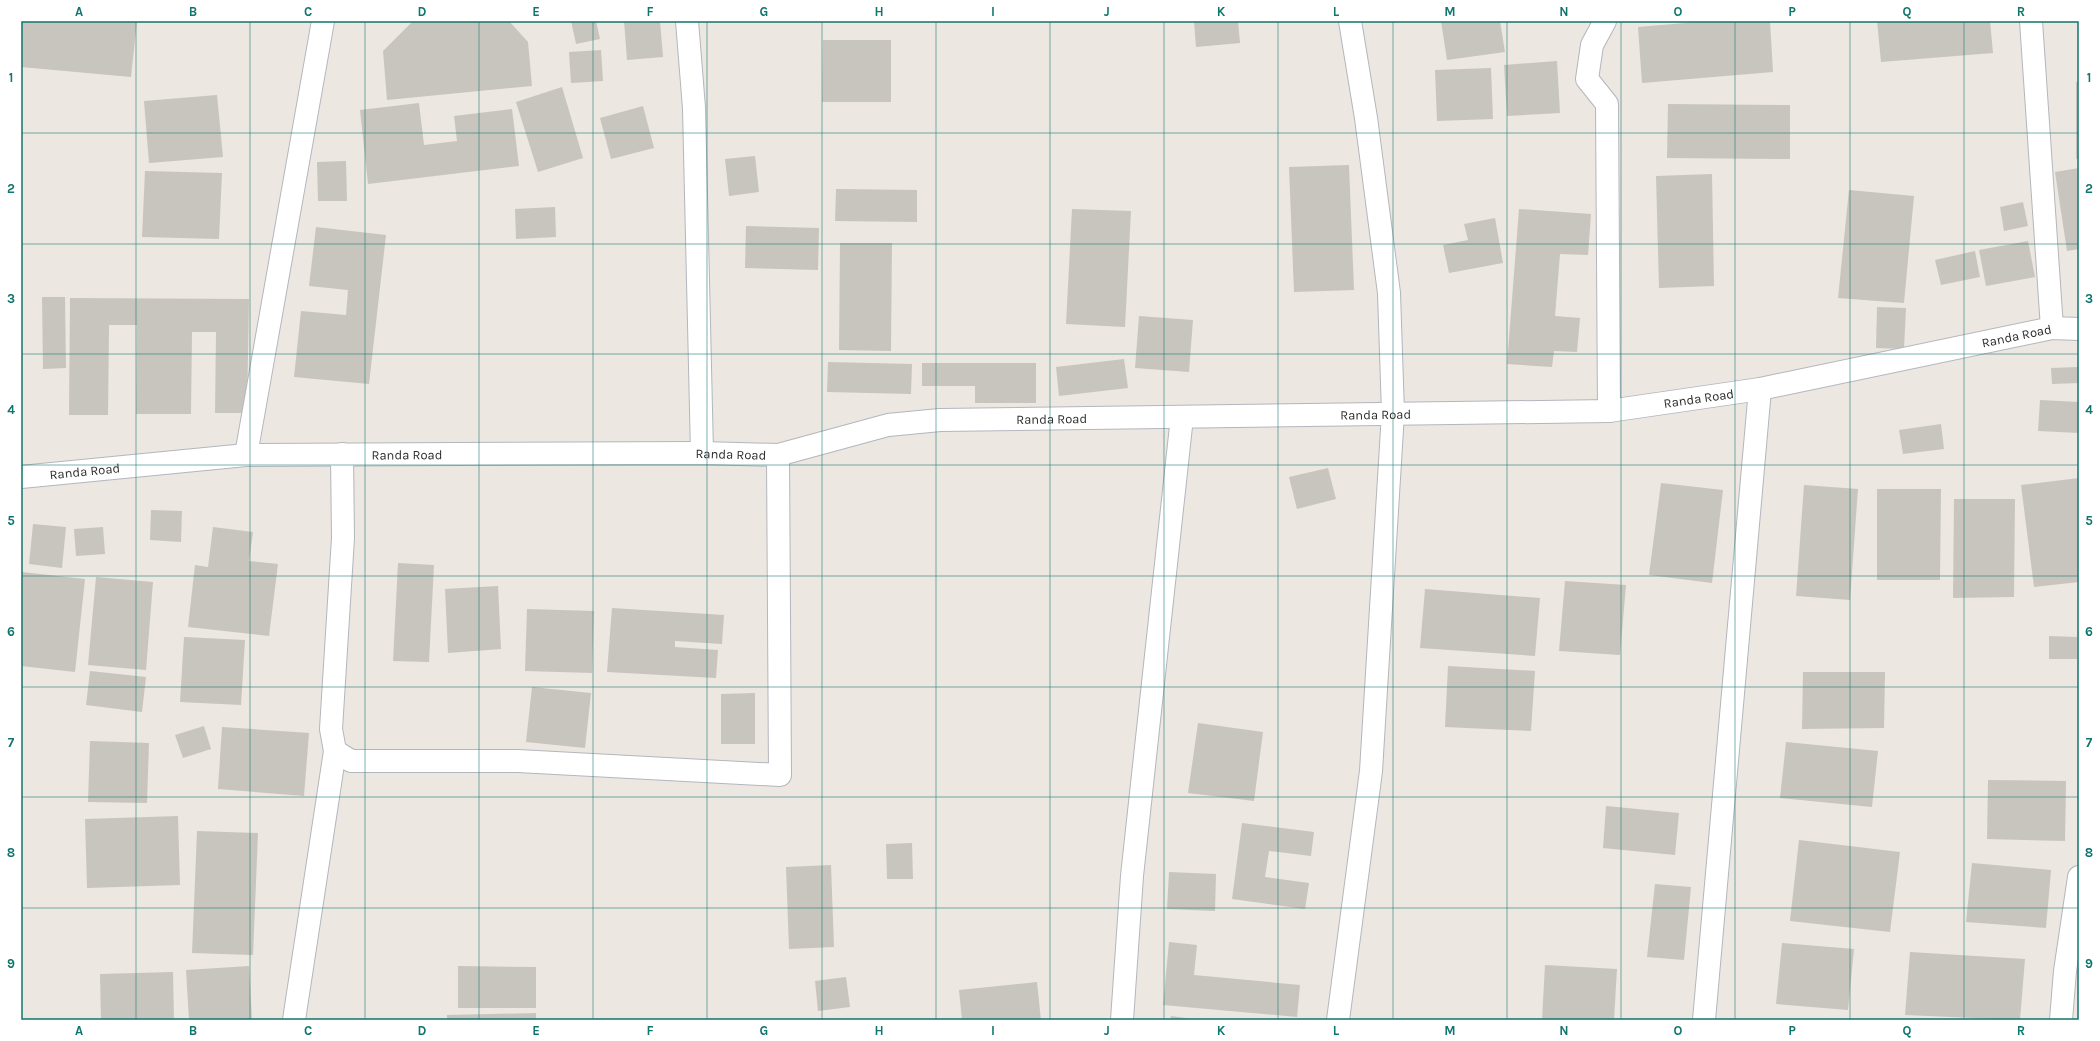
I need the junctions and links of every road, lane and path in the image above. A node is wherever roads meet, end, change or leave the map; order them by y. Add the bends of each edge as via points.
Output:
1 (323, 21) edge
2 (686, 21) edge
3 (1350, 21) edge
4 (1605, 21) edge
5 (2031, 21) edge
6 (2052, 328) junction
7 (2079, 329) edge
8 (1760, 389) junction
9 (1609, 411) junction
10 (1393, 413) junction
11 (1182, 417) junction
12 (702, 453) junction
13 (342, 454) junction
14 (246, 455) junction
15 (778, 455) junction
16 (21, 477) edge
17 (335, 750) junction
18 (2079, 876) edge
19 (2072, 971) edge
20 (294, 1020) edge
21 (1122, 1020) edge
22 (1338, 1020) edge
23 (1704, 1020) edge
24 (2061, 1020) edge

1 - 14 street
2 - 12 street via 694,108
3 - 10 street via 1366,118 1389,293
4 - 9 street via 1592,45 1587,79 1607,104
5 - 6 street
6 - 7 street, Randa Road
6 - 8 street, Randa Road
8 - 9 street, Randa Road
8 - 23 street
9 - 10 street, Randa Road
10 - 11 street, Randa Road
10 - 22 street via 1371,771
11 - 15 street, Randa Road via 940,420 888,425
11 - 21 street via 1132,876
12 - 13 street, Randa Road
12 - 15 street, Randa Road
13 - 14 street, Randa Road
13 - 17 street via 343,538 331,729
14 - 16 street, Randa Road
15 - 17 street via 780,775 518,761 351,761
17 - 20 street
18 - 19 street
19 - 24 street

